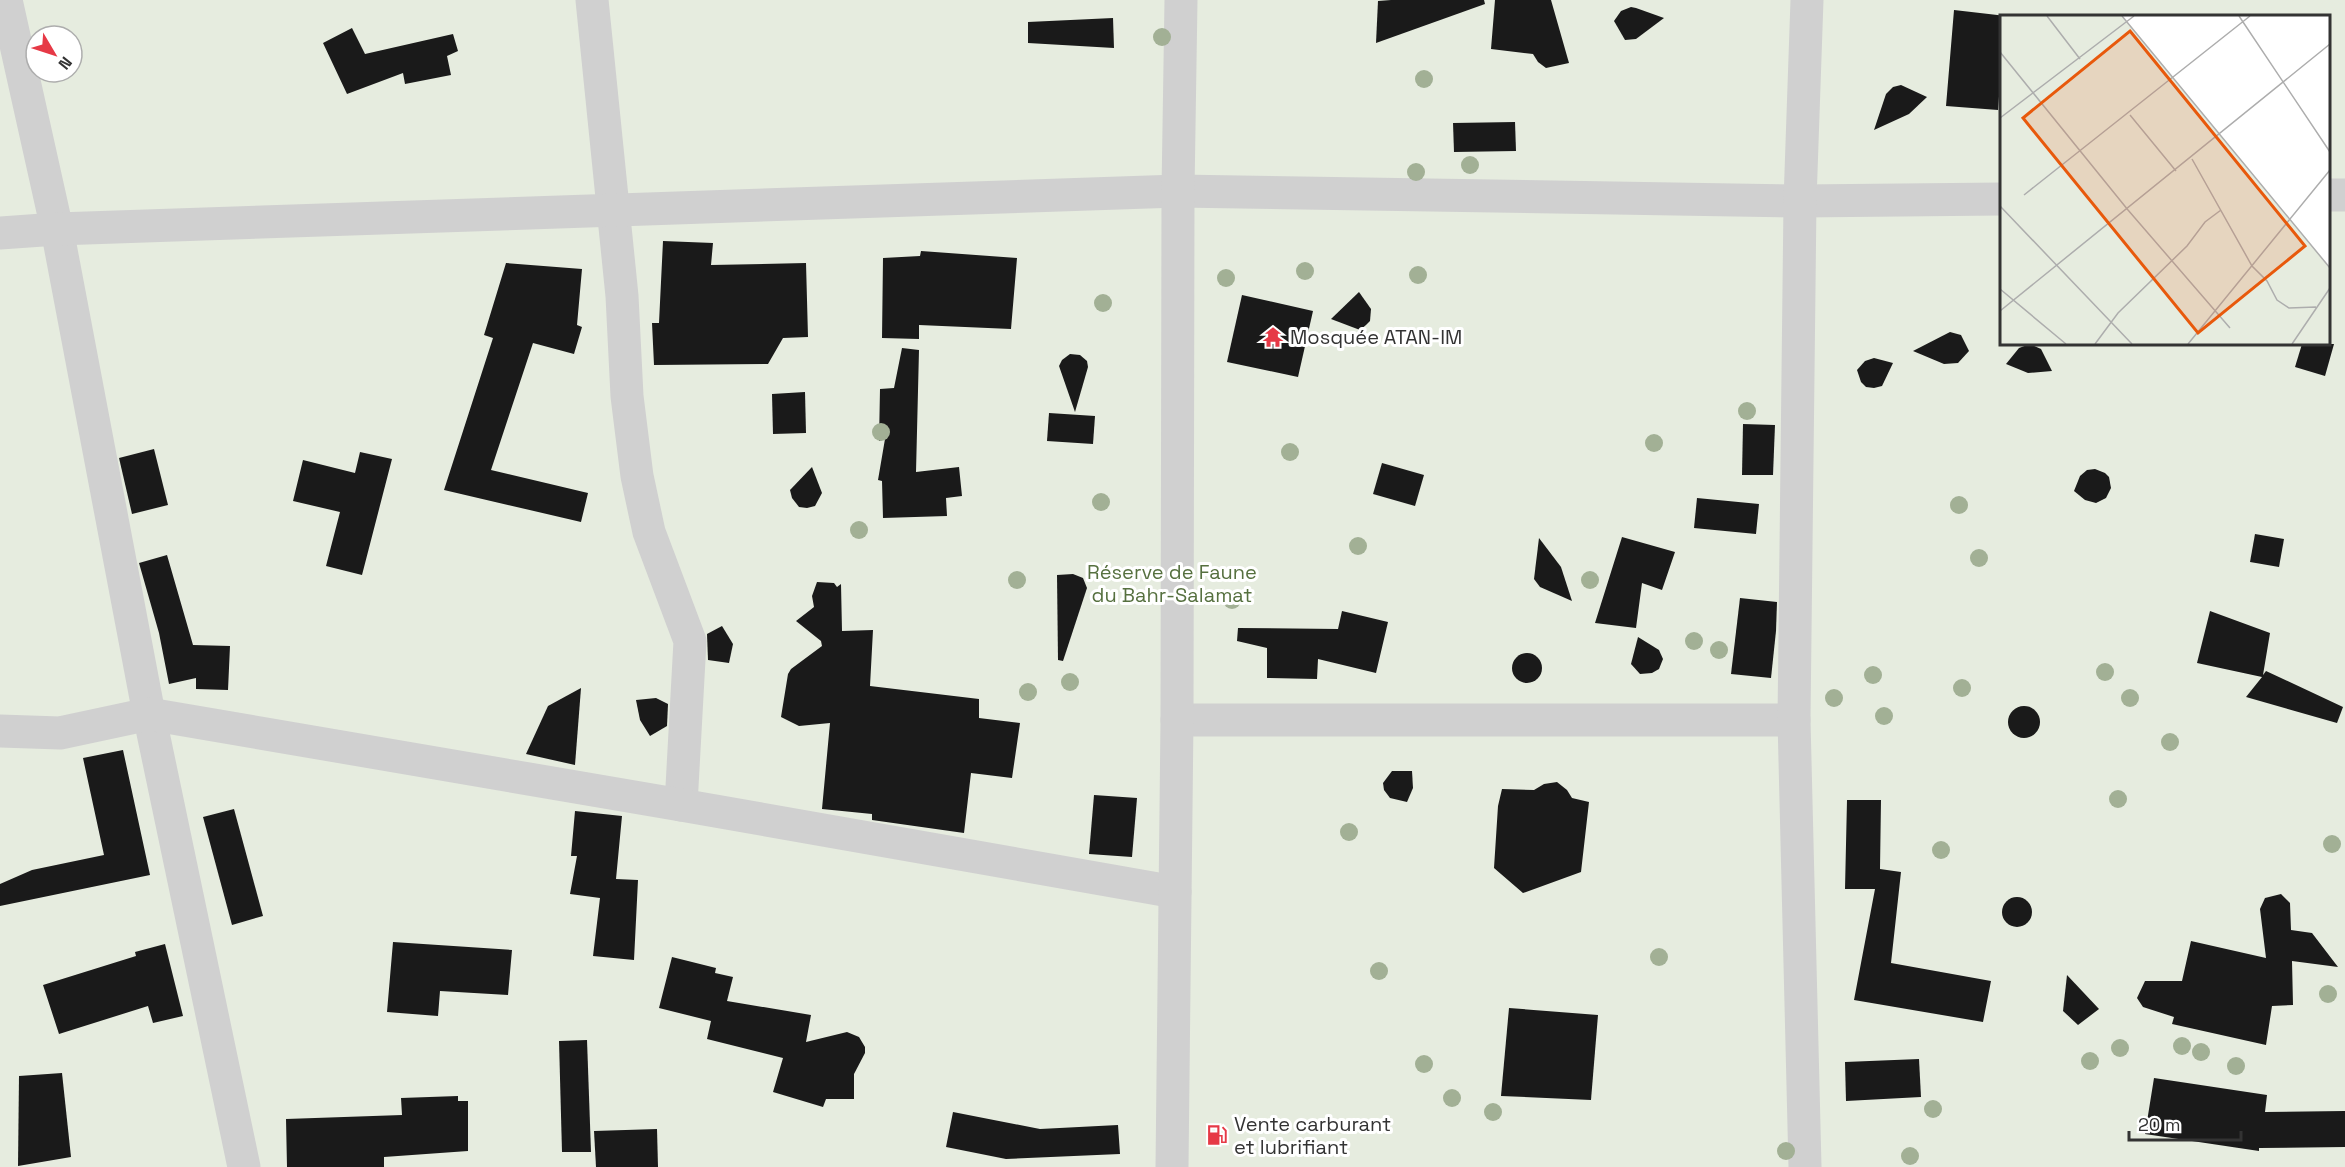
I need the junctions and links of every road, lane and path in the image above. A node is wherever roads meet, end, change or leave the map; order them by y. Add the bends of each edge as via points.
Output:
1 (6, 0) edge
2 (592, 0) edge
3 (1181, 0) edge
4 (1807, 0) edge
5 (1178, 191) junction
6 (2000, 199) edge
7 (1800, 201) junction
8 (614, 209) junction
9 (57, 229) junction
10 (0, 233) edge
11 (149, 714) junction
12 (1177, 720) junction
13 (1794, 720) junction
14 (0, 731) edge
15 (681, 805) junction
16 (1175, 892) junction
17 (243, 1167) edge
18 (1172, 1167) edge
19 (1805, 1167) edge

1 - 9 street
2 - 8 street
3 - 5 street
4 - 7 street
5 - 7 street
5 - 8 street
5 - 12 street
6 - 7 street
7 - 13 street
8 - 9 street
8 - 15 street via 627,396 638,476 649,532 690,641
9 - 10 street
9 - 11 street
11 - 14 street via 60,733
11 - 15 street
11 - 17 street
12 - 13 street
12 - 16 street
13 - 19 street
15 - 16 street
16 - 18 street

